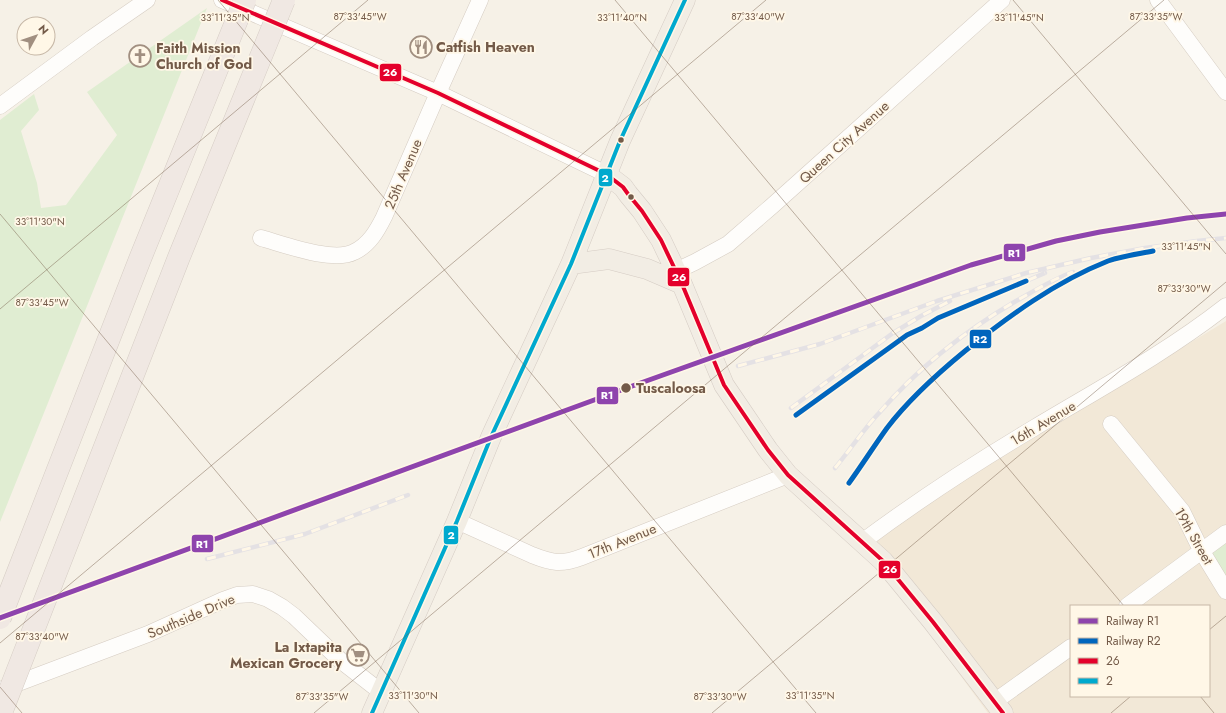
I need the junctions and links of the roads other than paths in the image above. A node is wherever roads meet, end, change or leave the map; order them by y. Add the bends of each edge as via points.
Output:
1 (147, 0) edge
2 (222, 0) edge
3 (245, 0) edge
4 (284, 0) edge
5 (480, 0) edge
6 (685, 0) edge
7 (1002, 0) edge
8 (1158, 0) edge
9 (1226, 92) edge
10 (438, 93) junction
11 (0, 106) edge
12 (606, 174) junction
13 (261, 238) dead end
14 (571, 264) junction
15 (679, 277) junction
16 (1226, 306) edge
17 (1112, 424) dead end
18 (788, 475) junction
19 (457, 521) junction
20 (1226, 533) edge
21 (862, 542) junction
22 (1201, 550) junction
23 (1226, 591) edge
24 (1128, 605) edge
25 (0, 618) edge
26 (1070, 648) edge
27 (0, 690) edge
28 (381, 692) junction
29 (999, 707) edge
30 (1, 713) edge
31 (372, 713) edge

1 - 11 street
2 - 10 street
3 - 25 highway, bridge via 140,259
4 - 30 highway, bridge
5 - 10 street, 25th Avenue
6 - 12 main road
7 - 15 street, Queen City Avenue via 728,244 695,262
8 - 9 street
10 - 12 street
10 - 13 street, 25th Avenue via 384,217 367,243 354,253 338,256 322,255
12 - 14 main road
12 - 15 main road via 623,188 642,211 661,240
14 - 15 main road via 609,259
14 - 19 main road via 491,437
15 - 18 main road via 724,385
16 - 21 street, 16th Avenue via 1157,356 966,470
17 - 22 street, 19th Street via 1182,511
18 - 19 street, 17th Avenue via 582,557 560,563 532,555
18 - 21 main road
19 - 28 main road
20 - 22 street
21 - 29 main road via 883,561
22 - 23 street, 19th Street
22 - 24 street
26 - 29 street
27 - 28 street, Southside Drive via 148,634 223,600 237,595 254,594 268,599 294,616 340,660
28 - 31 main road

